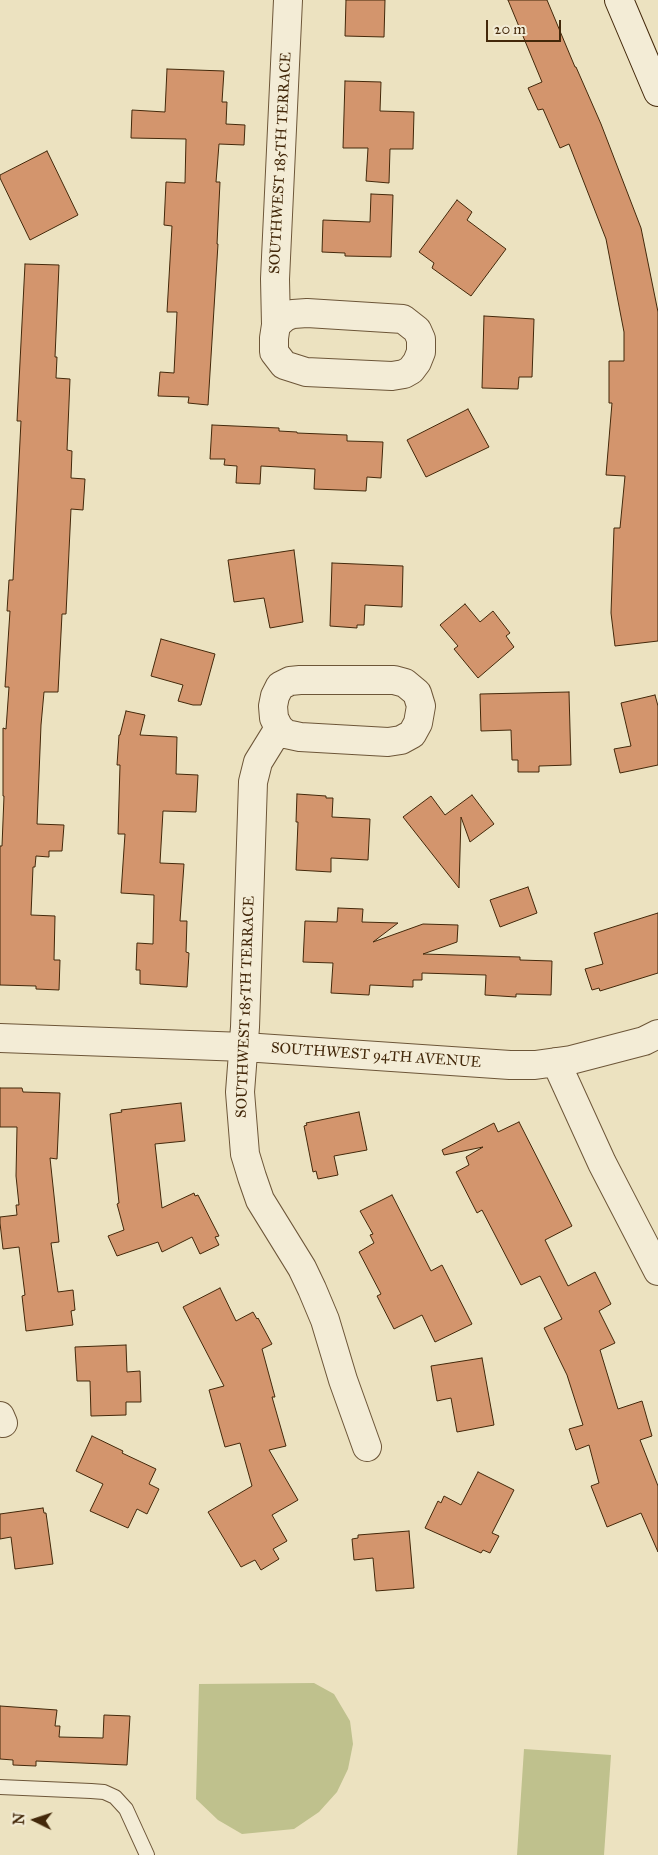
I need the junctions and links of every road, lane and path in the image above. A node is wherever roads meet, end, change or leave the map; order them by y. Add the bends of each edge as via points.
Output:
1 (288, 0) edge
2 (619, 0) edge
3 (658, 92) edge
4 (276, 325) junction
5 (279, 728) junction
6 (658, 1034) edge
7 (0, 1038) edge
8 (244, 1047) junction
9 (556, 1062) junction
10 (658, 1271) edge
11 (367, 1447) dead end
12 (0, 1787) edge
13 (147, 1855) edge

1 - 4 street, SOUTHWEST 185TH TERRACE via 275,279
2 - 3 street
4 - 4 street, SOUTHWEST 185TH TERRACE via 274,352 278,359 284,365 306,372 404,374 411,370 421,352 417,330 403,319 394,317 307,313 285,317
5 - 5 street via 300,738 402,740 412,734 421,706 417,693 394,680 290,681 280,686 275,696 274,718
5 - 8 street, SOUTHWEST 185TH TERRACE via 258,762 253,782
6 - 9 street, SOUTHWEST 94TH AVENUE via 602,1053
7 - 8 street, SOUTHWEST 94TH AVENUE
8 - 9 street, SOUTHWEST 94TH AVENUE via 510,1065
8 - 11 street, SOUTHWEST 185TH TERRACE via 240,1092 242,1127 252,1177 260,1200 312,1288
9 - 10 street via 602,1164
12 - 13 lane via 104,1792 115,1796 126,1809

